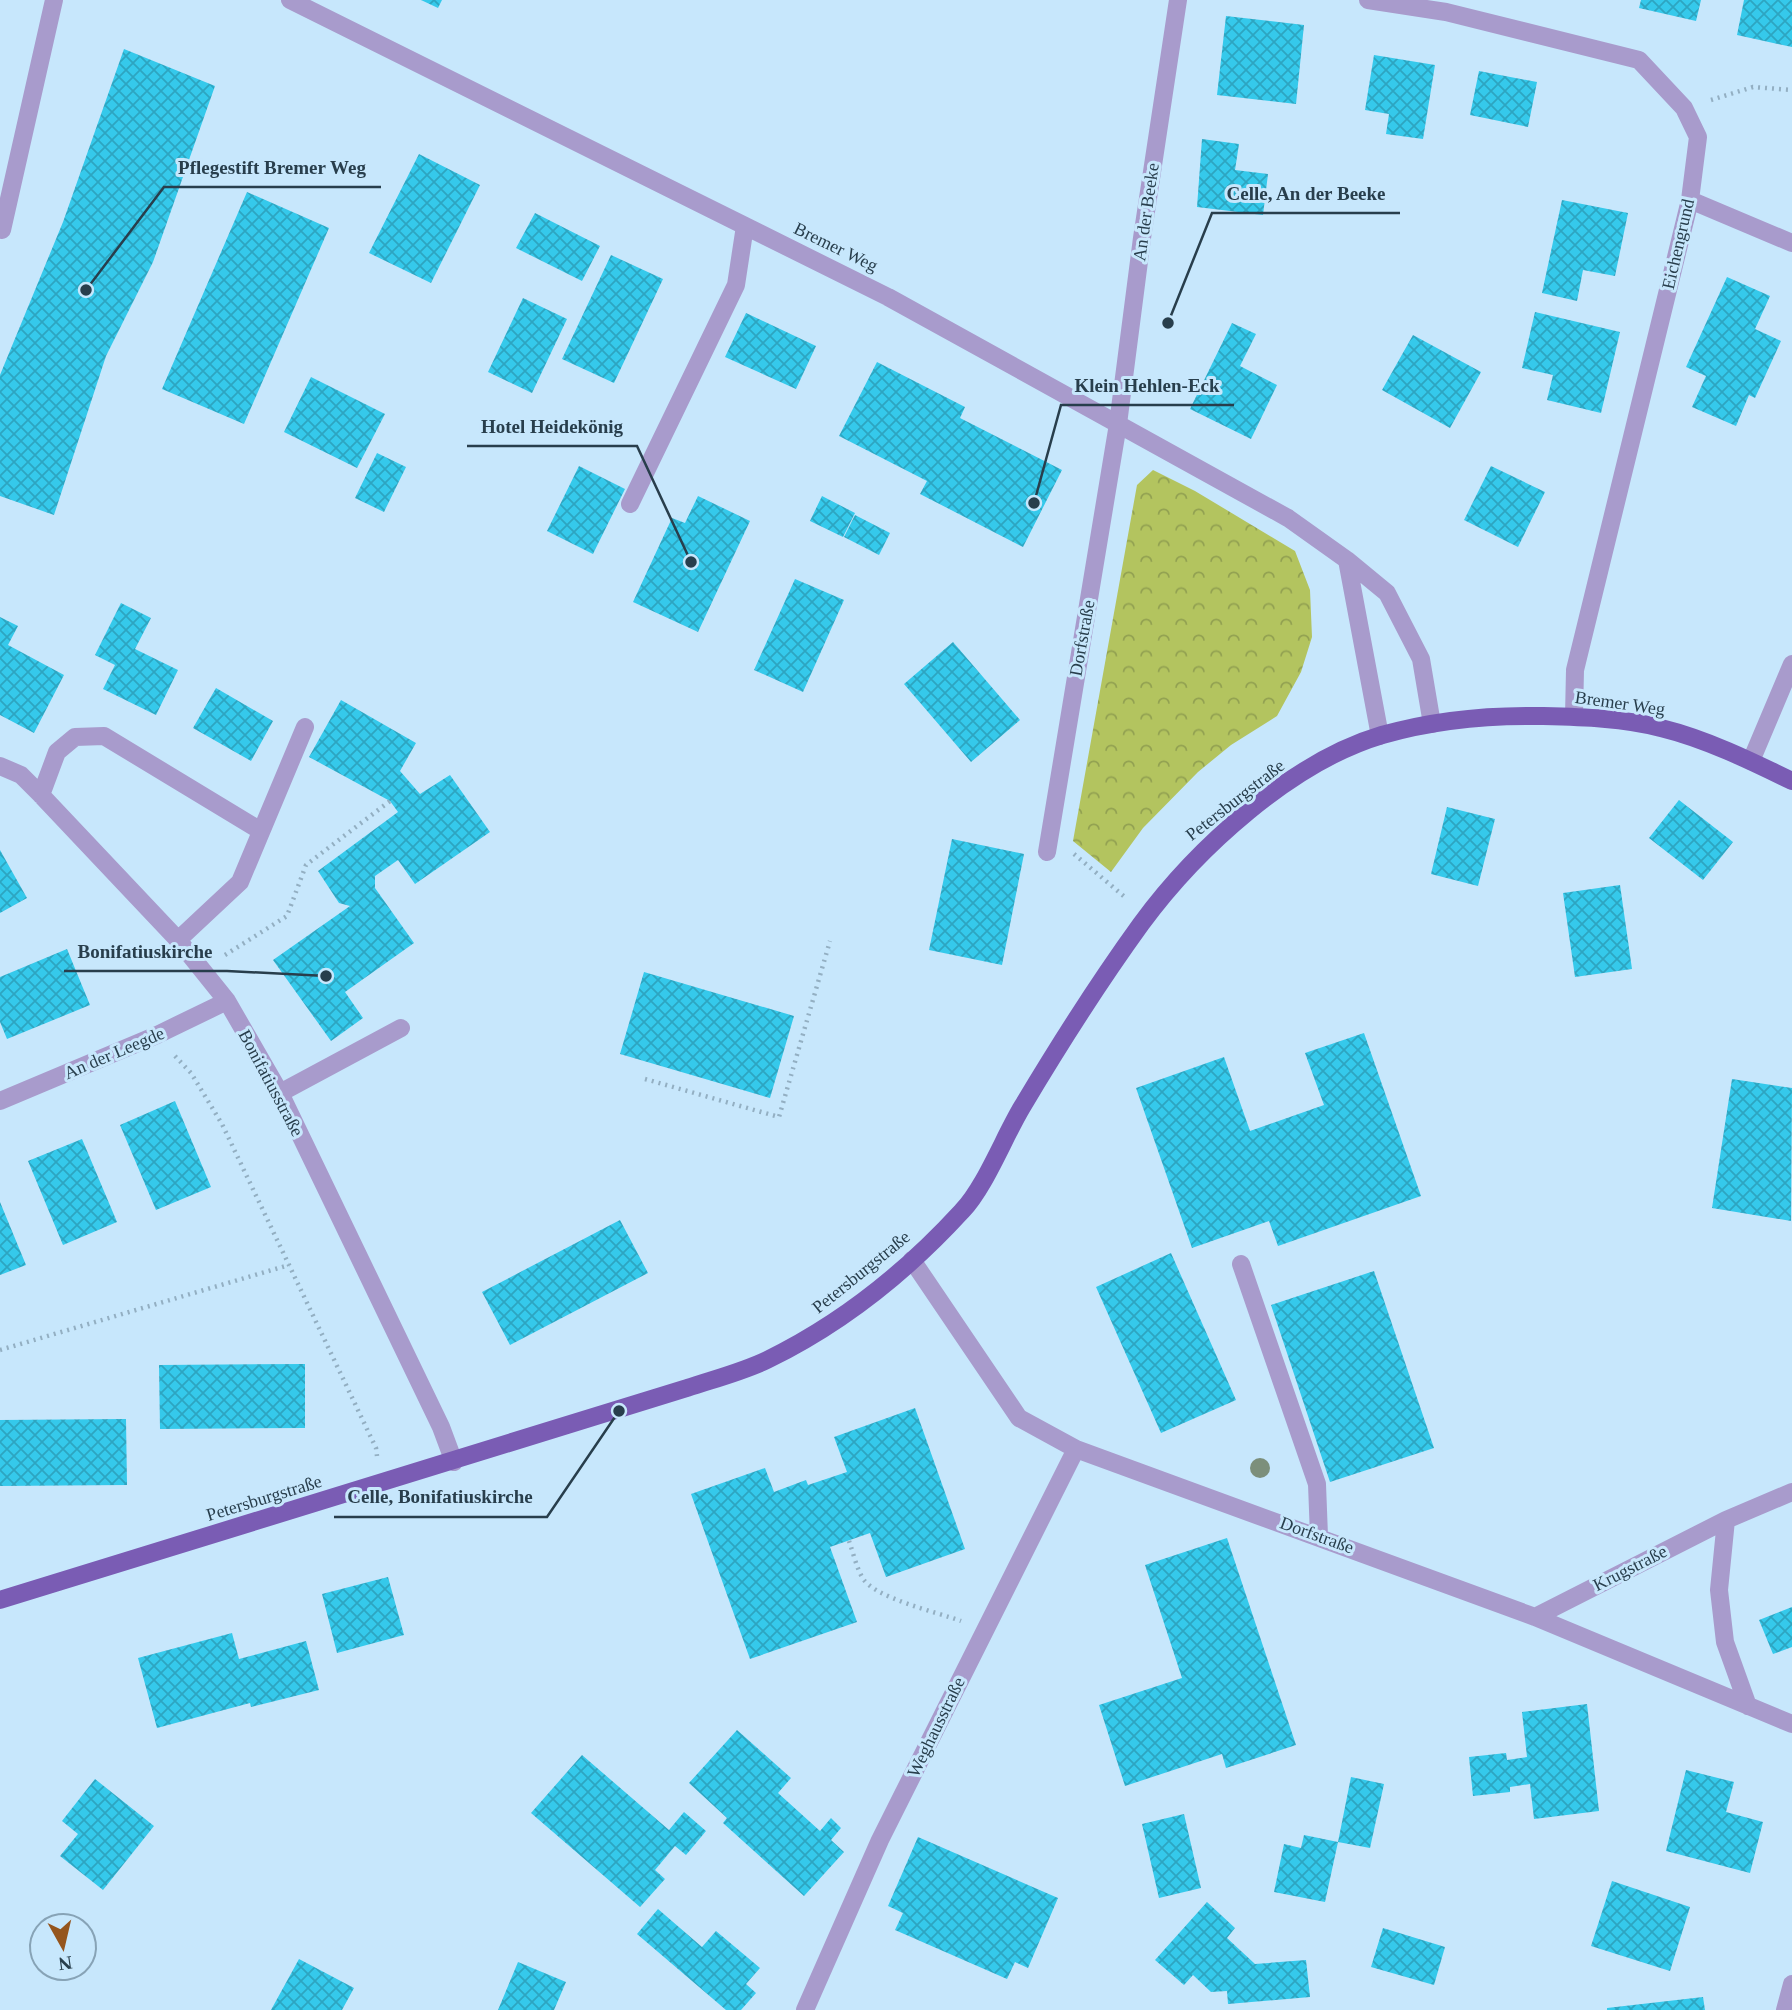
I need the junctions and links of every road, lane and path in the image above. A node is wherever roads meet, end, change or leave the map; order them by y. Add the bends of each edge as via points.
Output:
1 (54, 0) edge
2 (290, 0) edge
3 (1178, 0) edge
4 (1368, 0) edge
5 (1792, 90) edge
6 (1684, 108) junction
7 (1690, 200) junction
8 (745, 226) junction
9 (2, 230) dead end
10 (1792, 243) edge
11 (1118, 424) junction
12 (630, 504) dead end
13 (1347, 560) junction
14 (1792, 664) edge
15 (1574, 716) junction
16 (1432, 724) junction
17 (305, 727) dead end
18 (1380, 736) junction
19 (1751, 761) junction
20 (0, 766) edge
21 (1792, 781) edge
22 (41, 795) junction
23 (390, 801) dead end
24 (261, 831) junction
25 (1049, 833) junction
26 (1046, 852) dead end
27 (1147, 916) junction
28 (178, 940) junction
29 (830, 941) dead end
30 (202, 970) junction
31 (227, 1001) junction
32 (401, 1028) dead end
33 (157, 1035) junction
34 (645, 1079) dead end
35 (280, 1093) junction
36 (0, 1101) edge
37 (912, 1260) junction
38 (1241, 1264) dead end
39 (289, 1265) junction
40 (0, 1350) edge
41 (1076, 1449) junction
42 (454, 1462) junction
43 (380, 1485) junction
44 (1792, 1492) edge
45 (1726, 1520) junction
46 (1319, 1536) junction
47 (849, 1541) dead end
48 (0, 1600) edge
49 (1535, 1617) junction
50 (985, 1629) junction
51 (1748, 1706) junction
52 (1792, 1724) edge
53 (1792, 1984) edge
54 (805, 2010) edge
55 (1786, 2010) edge

1 - 9 street
2 - 8 street, Bremer Weg
3 - 11 street, An der Beeke
4 - 6 street, Eichengrund via 1446,12 1639,60
5 - 6 path via 1753,87
6 - 7 street, Eichengrund via 1698,136
7 - 10 street
7 - 15 street, Eichengrund via 1575,670
8 - 11 street, Bremer Weg via 888,297
8 - 12 street via 736,285
11 - 13 street, Bremer Weg via 1288,518
11 - 25 street, Dorfstraße
13 - 16 street, Bremer Weg via 1387,593 1420,659
13 - 18 street
14 - 19 street
15 - 16 main road, Bremer Weg via 1499,715
15 - 19 main road, Bremer Weg via 1661,728
16 - 18 main road, Bremer Weg
17 - 24 street
18 - 27 main road, Petersburgstraße via 1335,754 1267,798 1198,854
19 - 21 main road, Bremer Weg
20 - 22 street, Bonifatiusstraße via 21,775
22 - 24 street via 58,752 75,737 104,736
22 - 28 street, Bonifatiusstraße
23 - 30 path via 306,865 288,916
24 - 28 street via 240,882
25 - 26 street, Dorfstraße
25 - 27 path
27 - 37 main road, Petersburgstraße via 1022,1107 966,1208
28 - 30 street, Bonifatiusstraße
29 - 34 path via 779,1117
30 - 31 street, Bonifatiusstraße
31 - 33 street, An der Leegde
31 - 35 street, Bonifatiusstraße
32 - 35 street
33 - 36 street, An der Leegde
33 - 39 path via 191,1073 222,1124
35 - 42 street, Bonifatiusstraße
37 - 41 street, Dorfstraße via 1019,1418
37 - 42 main road, Petersburgstraße via 829,1327 764,1361
38 - 46 street via 1317,1484
39 - 40 path
39 - 43 path via 376,1448
41 - 46 street, Dorfstraße
41 - 50 street, Weghausstraße
42 - 43 main road, Petersburgstraße
43 - 48 main road, Petersburgstraße
44 - 45 street, Krugstraße
45 - 49 street, Krugstraße
45 - 51 street via 1719,1590 1725,1642
46 - 49 street, Dorfstraße
47 - 50 path via 862,1579 872,1587
49 - 51 street, Dorfstraße
50 - 54 street, Weghausstraße via 880,1840
51 - 52 street, Dorfstraße
53 - 55 street

